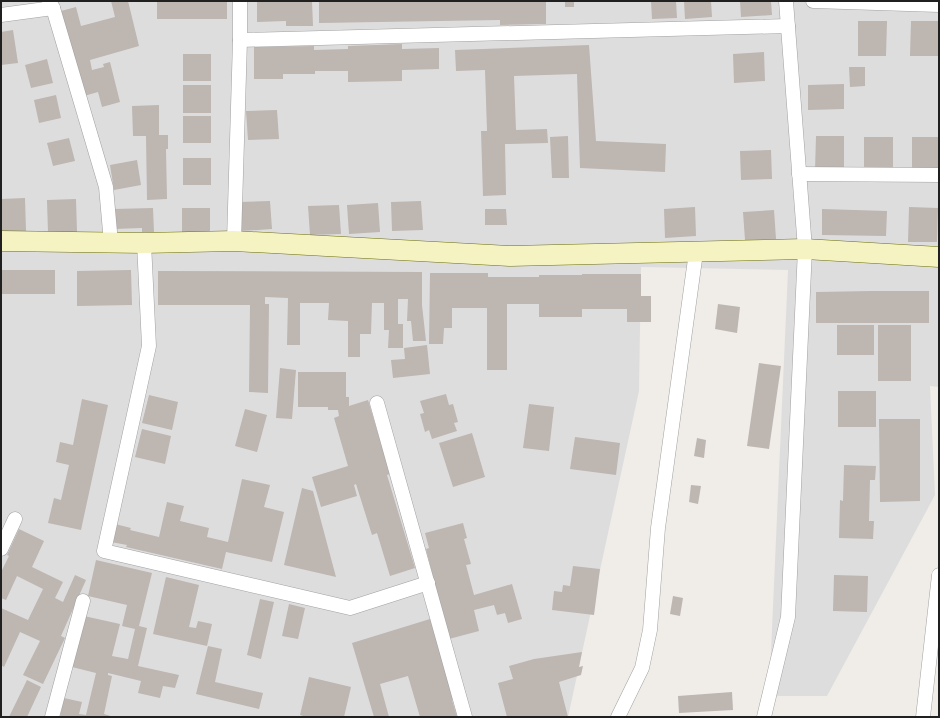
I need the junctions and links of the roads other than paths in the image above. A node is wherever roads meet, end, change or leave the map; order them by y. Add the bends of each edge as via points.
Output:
1 (240, 1) edge
2 (786, 1) edge
3 (813, 1) edge
4 (51, 5) edge
5 (939, 5) edge
6 (1, 15) edge
7 (788, 26) junction
8 (240, 40) junction
9 (799, 174) junction
10 (939, 175) edge
11 (1, 240) edge
12 (234, 240) junction
13 (111, 243) junction
14 (144, 243) junction
15 (805, 250) junction
16 (696, 252) junction
17 (939, 257) edge
18 (378, 403) dead end
19 (15, 519) dead end
20 (1, 549) edge
21 (939, 574) edge
22 (428, 583) junction
23 (83, 601) dead end
24 (52, 717) edge
25 (465, 717) edge
26 (618, 717) edge
27 (764, 717) edge
28 (923, 717) edge

1 - 8 street
2 - 7 street
3 - 5 street
4 - 6 street
4 - 13 street via 106,187
7 - 8 street
7 - 9 street
8 - 12 street
9 - 10 street
9 - 15 street
11 - 13 street
12 - 14 street
12 - 16 street via 510,256
13 - 14 street
14 - 22 street via 149,346 104,551 350,608
15 - 16 street
15 - 17 street
15 - 27 street via 788,617
16 - 26 street via 658,528 650,630 642,668
18 - 22 street
19 - 20 street
21 - 28 street
22 - 25 street
23 - 24 street

